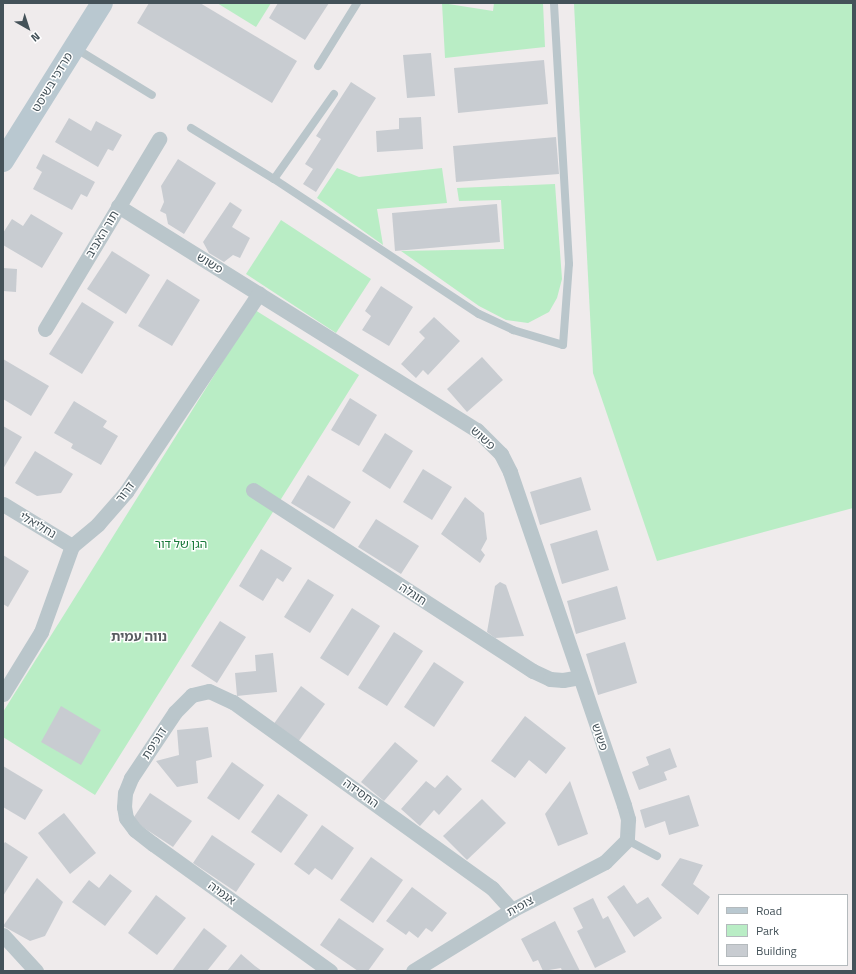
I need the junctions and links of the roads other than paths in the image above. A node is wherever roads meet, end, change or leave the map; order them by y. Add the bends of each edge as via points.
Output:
1 (102, 3) edge
2 (357, 3) edge
3 (554, 3) edge
4 (73, 47) junction
5 (318, 66) dead end
6 (334, 94) dead end
7 (152, 95) dead end
8 (191, 128) dead end
9 (159, 139) dead end
10 (3, 161) edge
11 (274, 179) junction
12 (118, 206) junction
13 (259, 293) junction
14 (45, 329) dead end
15 (253, 490) dead end
16 (3, 504) edge
17 (72, 546) junction
18 (580, 677) junction
19 (201, 691) joint
20 (3, 694) edge
21 (124, 807) joint
22 (627, 840) junction
23 (657, 856) dead end
24 (512, 910) junction
25 (3, 935) edge
26 (36, 971) edge
27 (330, 971) edge
28 (413, 971) edge

1 - 4 street, מרדכי בשיסט
2 - 5 lane
3 - 11 lane via 569,264 563,345 513,330 479,314
4 - 7 lane
4 - 10 street, מרדכי בשיסט
6 - 11 lane
8 - 11 lane
9 - 12 street, תור האביב
12 - 13 street, פשוש
12 - 14 street, תור האביב
13 - 17 street, דרור via 126,492 98,524
13 - 18 street, פשוש via 466,423 490,441 510,472
15 - 18 street, חוגלה via 533,671 550,679
16 - 17 street, נחליאלי
17 - 20 street, דרור via 41,632
18 - 22 street, פשוש via 624,805 628,820
19 - 21 street, דוכיפת via 185,700 175,712 131,778 125,793
19 - 24 street, החסידה via 217,693 233,702 492,888
21 - 27 street, אגמיה via 126,818 135,830
22 - 23 lane
22 - 24 street, צופית via 605,862
24 - 28 street, צופית
25 - 26 street

